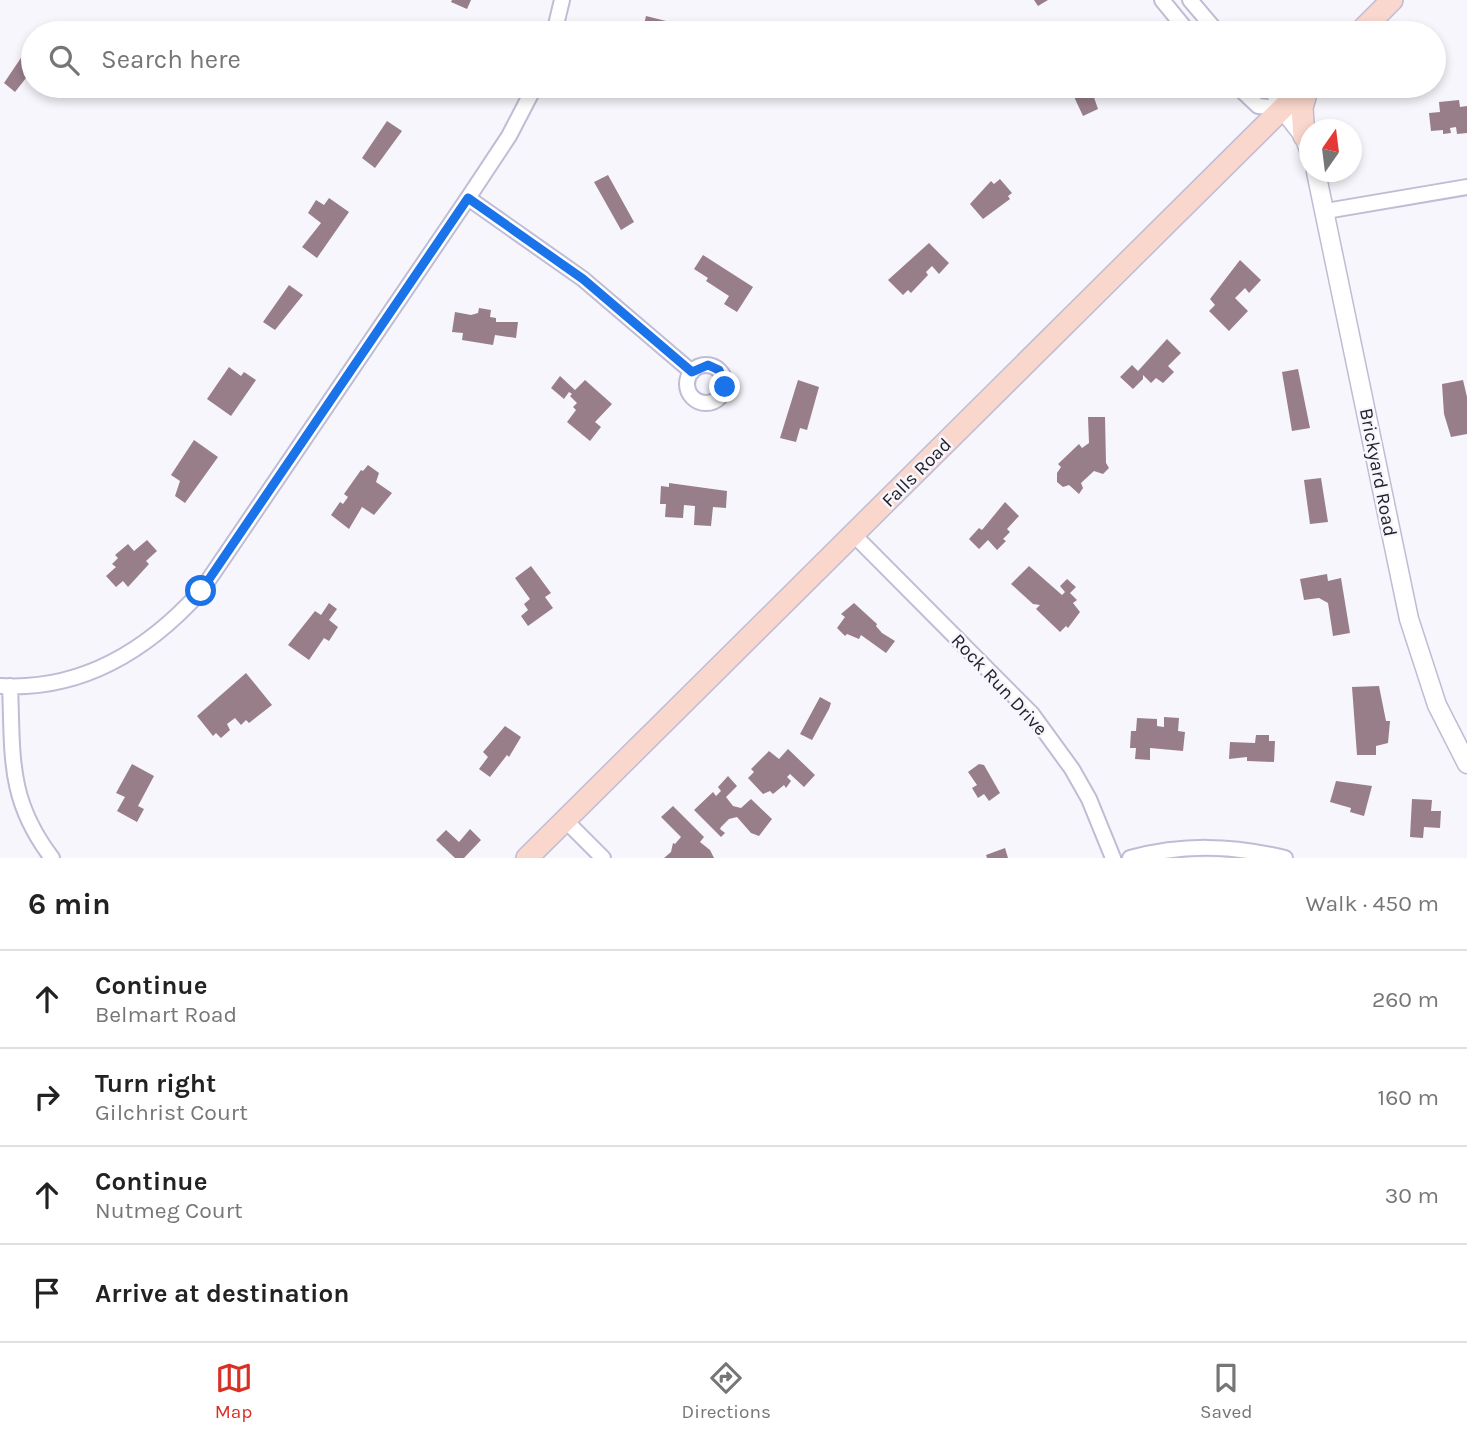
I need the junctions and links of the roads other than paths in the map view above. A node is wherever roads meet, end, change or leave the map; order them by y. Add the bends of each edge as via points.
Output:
1 (562, 0) edge
2 (1162, 0) edge
3 (1190, 0) edge
4 (1392, 0) edge
5 (557, 21) edge
6 (1179, 21) edge
7 (1208, 21) edge
8 (1371, 21) edge
9 (529, 98) edge
10 (1250, 98) edge
11 (1276, 98) edge
12 (1293, 98) edge
13 (1304, 98) edge
14 (1282, 108) junction
15 (1303, 119) edge
16 (1299, 133) edge
17 (1319, 182) edge
18 (1467, 187) edge
19 (468, 198) junction
20 (1326, 211) junction
21 (692, 372) dead end
22 (853, 534) junction
23 (5, 686) edge
24 (1467, 764) edge
25 (565, 820) junction
26 (52, 858) edge
27 (527, 858) edge
28 (603, 858) edge
29 (1113, 858) edge
30 (1130, 858) edge
31 (1285, 858) edge

1 - 5 street
2 - 6 street
3 - 7 street
4 - 8 main road
9 - 19 street
10 - 14 street via 1258,106
11 - 14 street
12 - 14 main road, Falls Road
13 - 15 main road
14 - 16 street
14 - 22 main road, Falls Road
17 - 20 street, Brickyard Road
18 - 20 street
19 - 21 street via 583,279
19 - 23 street via 201,591 180,615 144,646 109,665 67,679
20 - 24 street, Brickyard Road via 1409,622 1437,705
22 - 25 main road, Falls Road
22 - 29 street, Rock Run Drive via 1032,714 1083,789
23 - 26 street via 13,773 32,832
25 - 27 main road, Falls Road
25 - 28 street
30 - 31 street via 1166,849 1222,847

